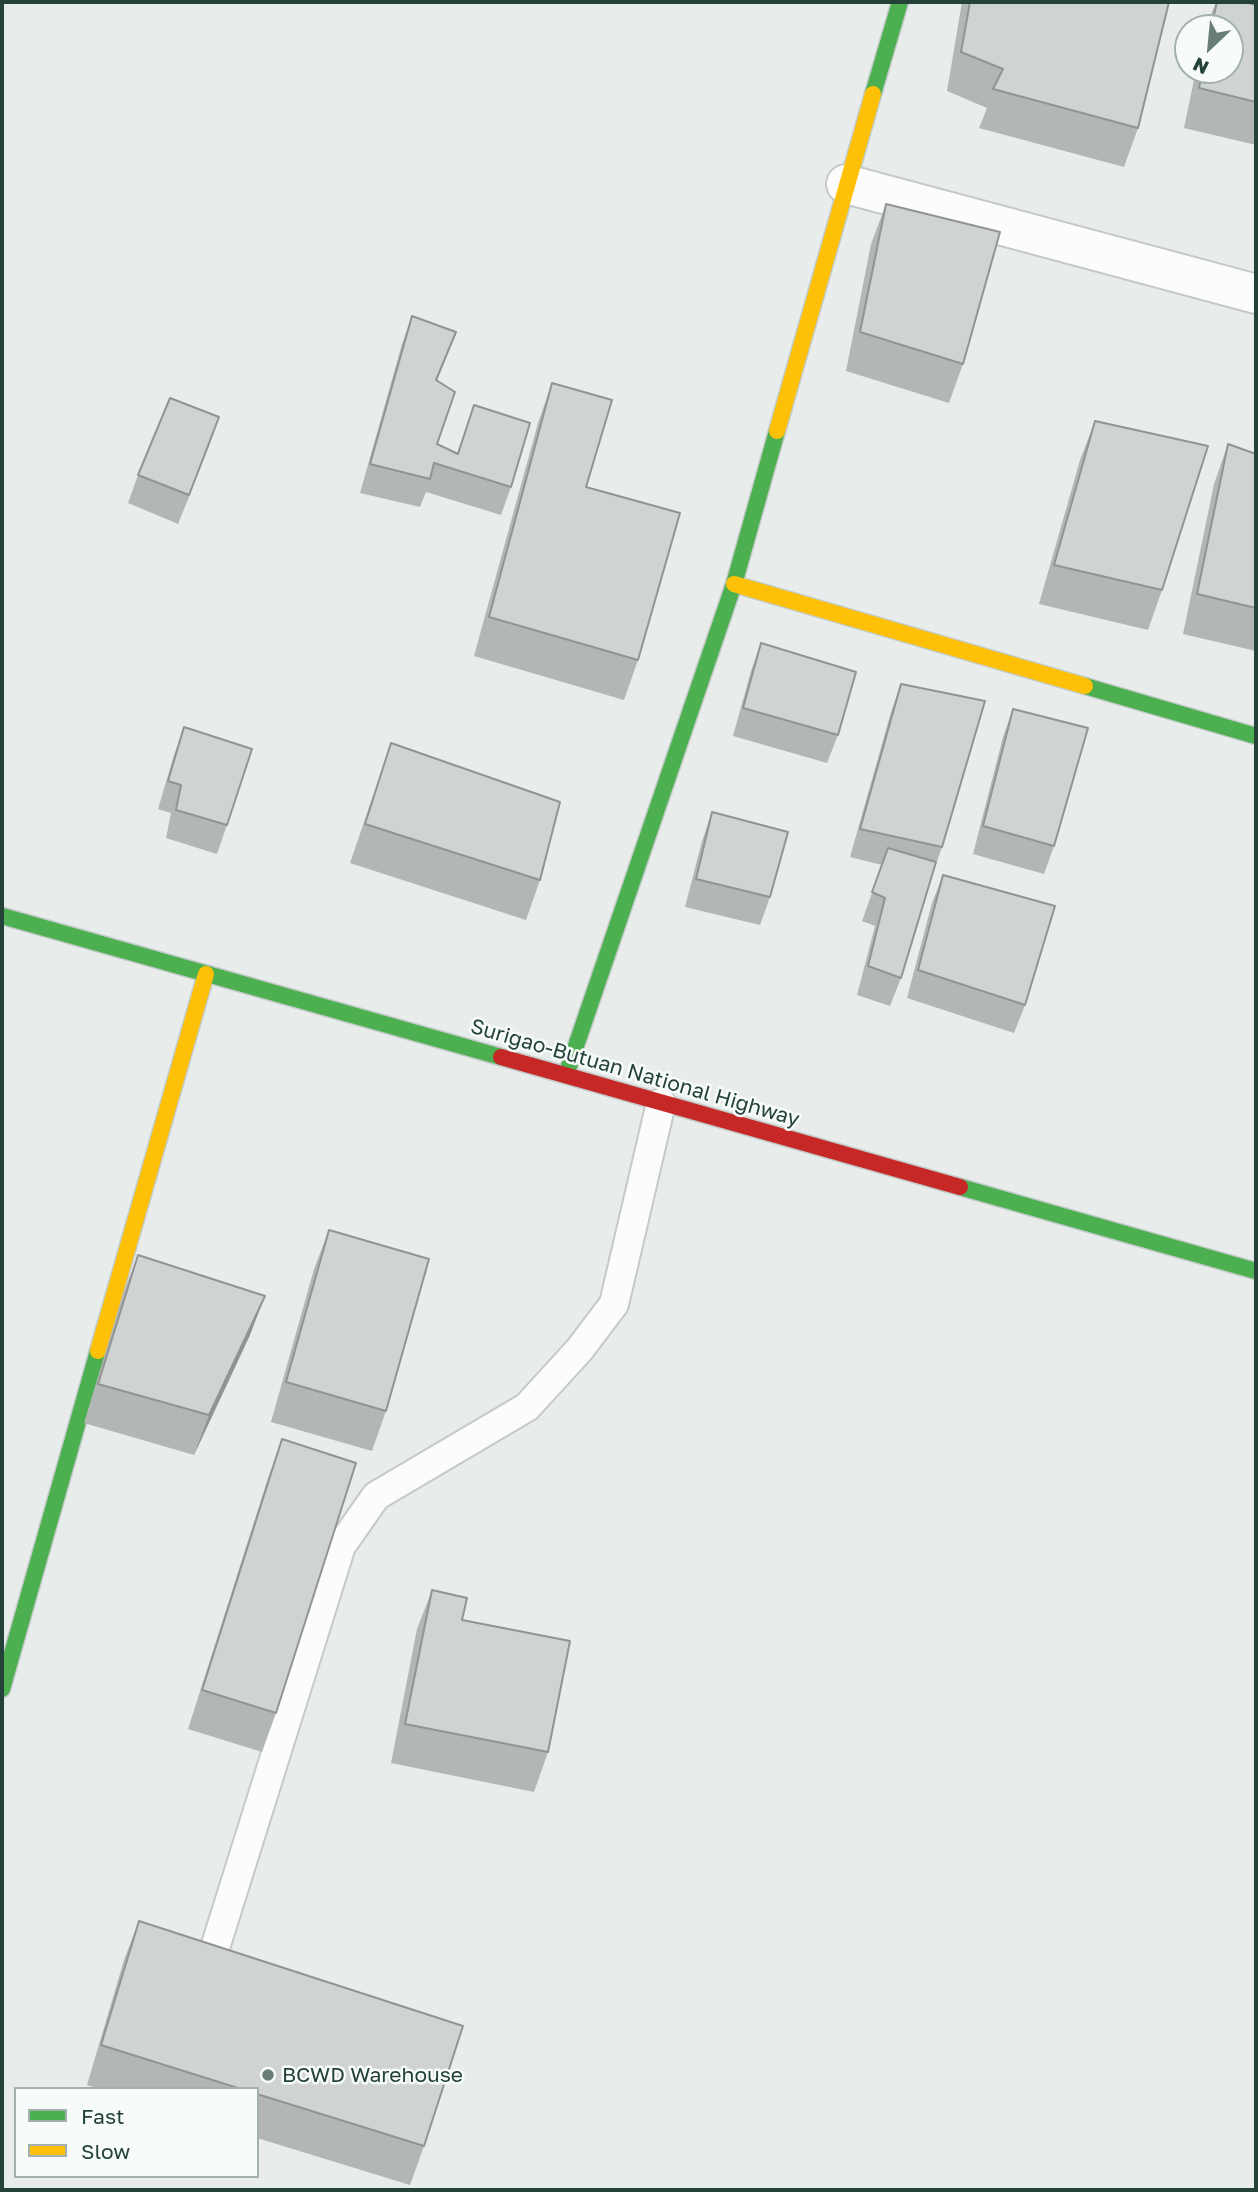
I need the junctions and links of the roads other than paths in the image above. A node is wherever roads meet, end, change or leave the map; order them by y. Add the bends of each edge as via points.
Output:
1 (900, 2) edge
2 (846, 184) junction
3 (1256, 294) edge
4 (734, 584) junction
5 (1256, 736) edge
6 (2, 916) edge
7 (206, 974) junction
8 (565, 1075) junction
9 (660, 1103) junction
10 (1256, 1271) edge
11 (2, 1689) edge
12 (209, 1966) edge

1 - 2 street
2 - 3 street
2 - 4 street
4 - 5 street
4 - 8 street
6 - 7 street, Surigao-Butuan National Highway
7 - 8 street, Surigao-Butuan National Highway
7 - 11 street
8 - 9 street, Surigao-Butuan National Highway
9 - 10 street, Surigao-Butuan National Highway
9 - 12 lane via 614,1304 527,1407 376,1496 341,1546

